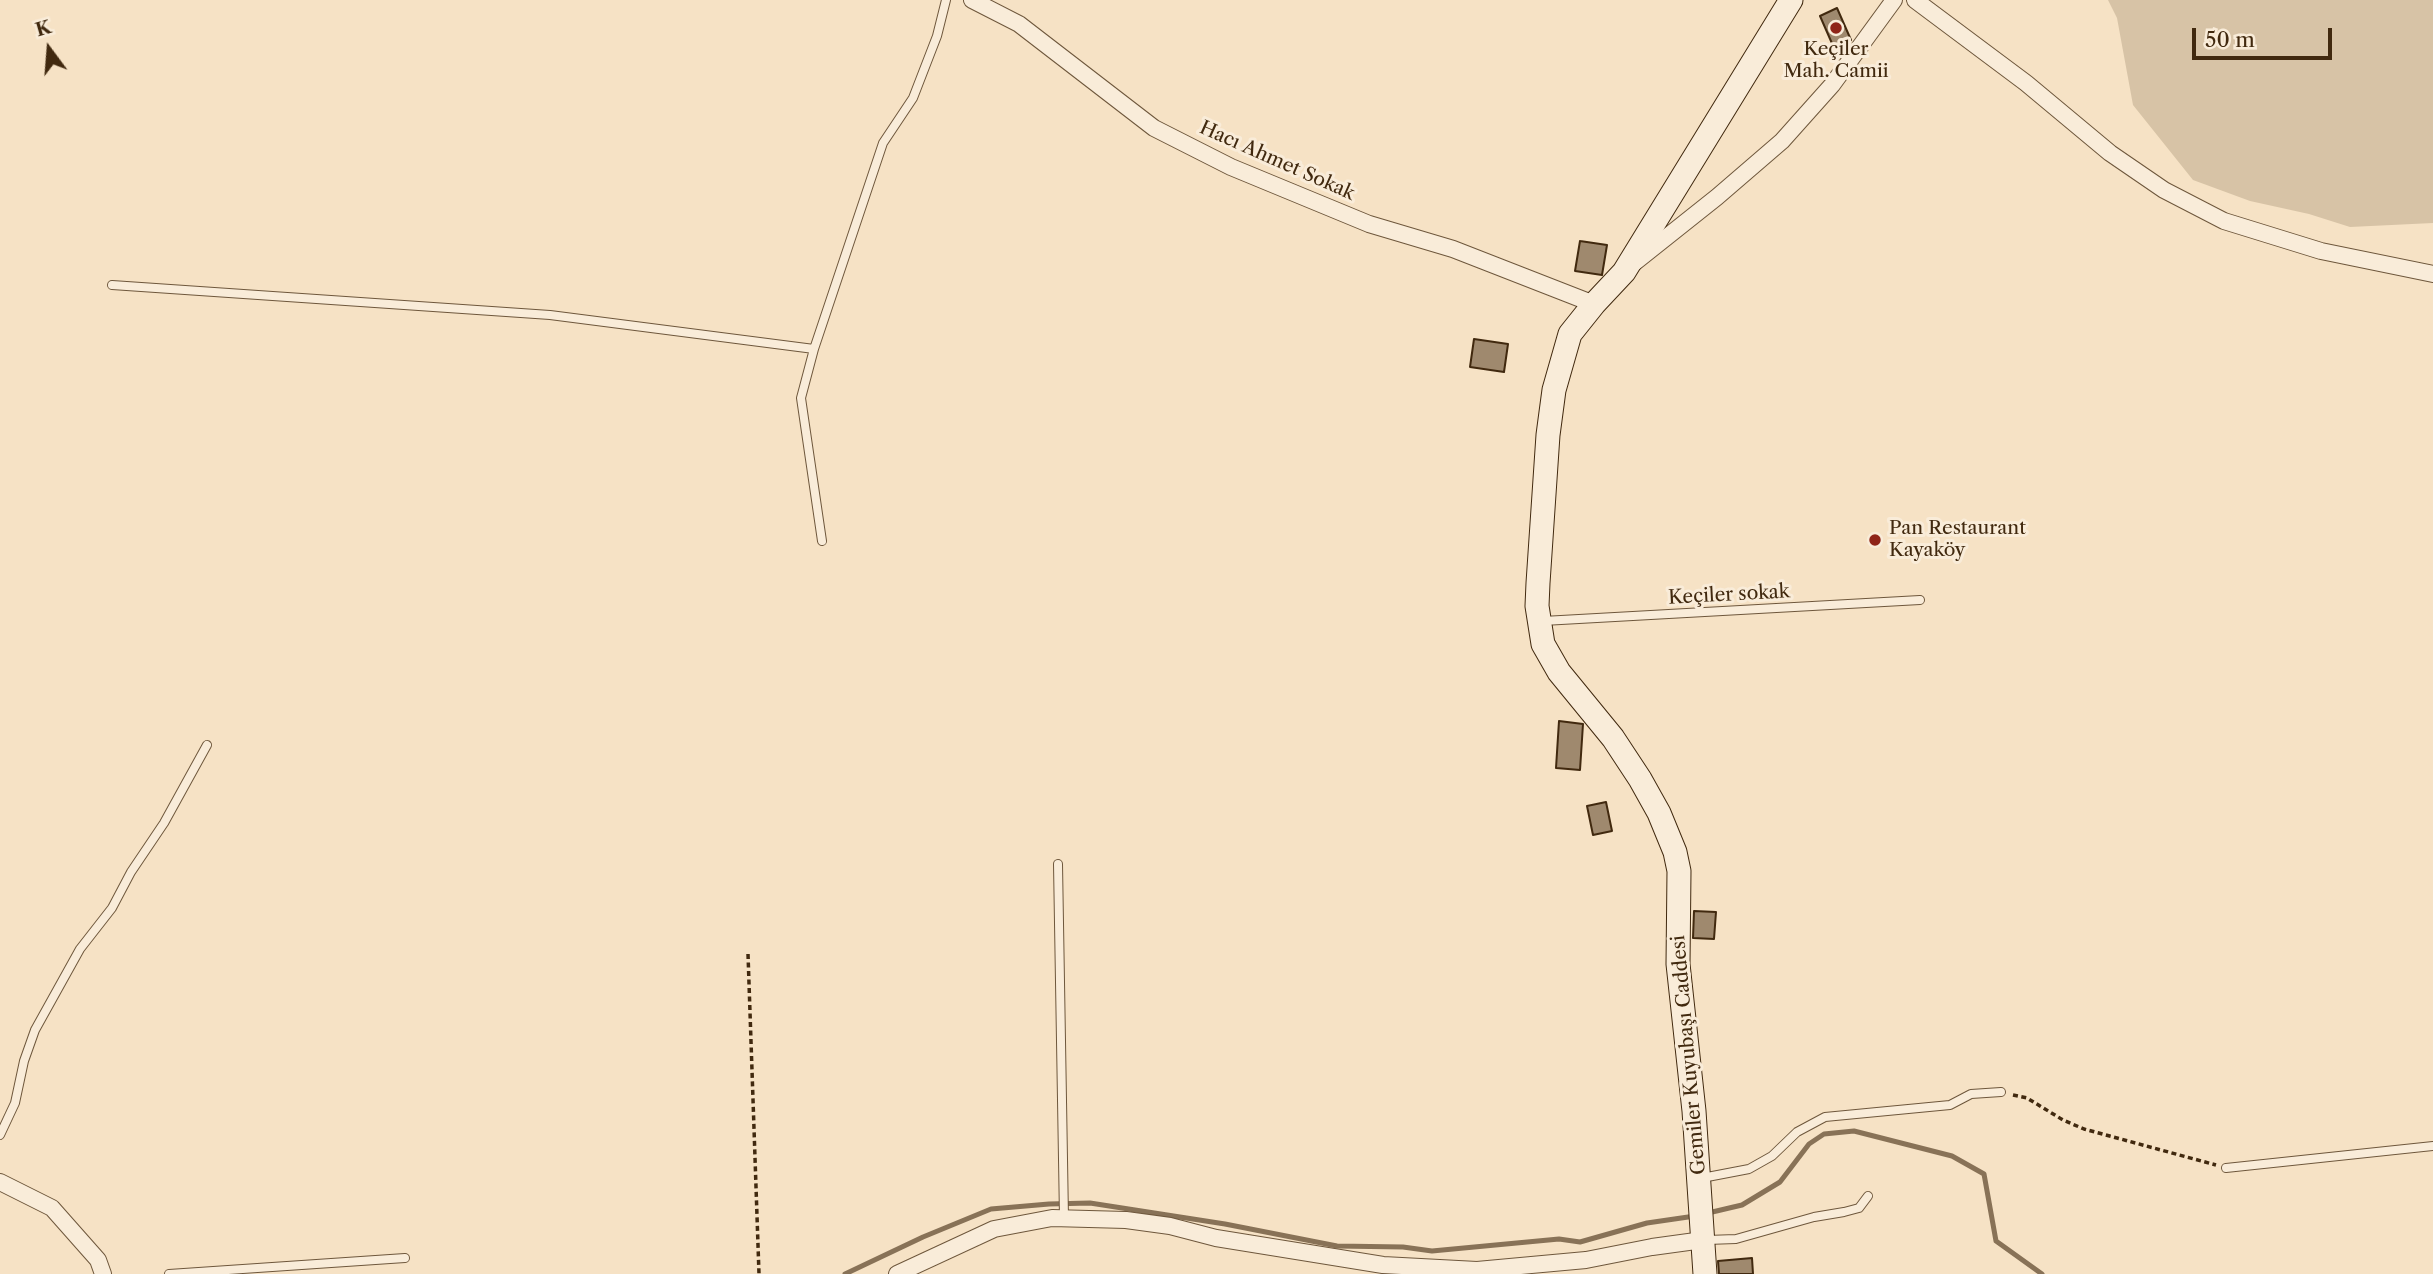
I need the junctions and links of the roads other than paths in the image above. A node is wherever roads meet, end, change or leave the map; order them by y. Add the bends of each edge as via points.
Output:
1 (946, 0) edge
2 (972, 0) edge
3 (1791, 0) edge
4 (1894, 0) edge
5 (1915, 0) edge
6 (1624, 272) junction
7 (2433, 274) edge
8 (112, 285) dead end
9 (1594, 304) junction
10 (814, 349) junction
11 (822, 541) dead end
12 (1920, 600) dead end
13 (1538, 622) junction
14 (207, 745) dead end
15 (1058, 864) dead end
16 (2001, 1092) road end
17 (0, 1135) edge
18 (2433, 1146) edge
19 (2226, 1168) road end
20 (1699, 1178) junction
21 (0, 1182) edge
22 (1868, 1196) dead end
23 (1064, 1217) junction
24 (1703, 1237) junction
25 (405, 1258) dead end
26 (930, 1266) edge
27 (103, 1274) edge
28 (169, 1274) edge
29 (897, 1274) edge
30 (1706, 1274) edge

1 - 10 lane via 913,98 883,143
2 - 9 street, Hacı Ahmet Sokak via 1018,24 1154,128 1231,167 1369,224 1453,249
3 - 6 street
4 - 6 street via 1832,85 1782,141
5 - 7 street via 2164,190 2249,229 2321,251
6 - 9 street
8 - 10 lane via 550,315
9 - 13 street, Gemiler Kuyubaşı Caddesi via 1570,334 1554,390
10 - 11 lane via 801,398
12 - 13 lane, Keçiler sokak
13 - 20 street, Gemiler Kuyubaşı Caddesi via 1543,644 1559,672 1640,779 1675,852 1679,973
14 - 17 lane via 113,908 80,949 35,1030 15,1103
15 - 23 lane
16 - 20 lane via 1971,1094 1950,1105 1825,1117 1749,1169
18 - 19 lane
20 - 24 street, Gemiler Kuyubaşı Caddesi
21 - 27 street via 52,1208 98,1259
22 - 24 lane via 1859,1208 1736,1239
23 - 24 street via 1170,1226 1216,1238 1383,1265 1477,1270 1586,1260
23 - 26 street via 994,1229
24 - 30 street, Gemiler Kuyubaşı Caddesi
25 - 28 lane
26 - 29 street

